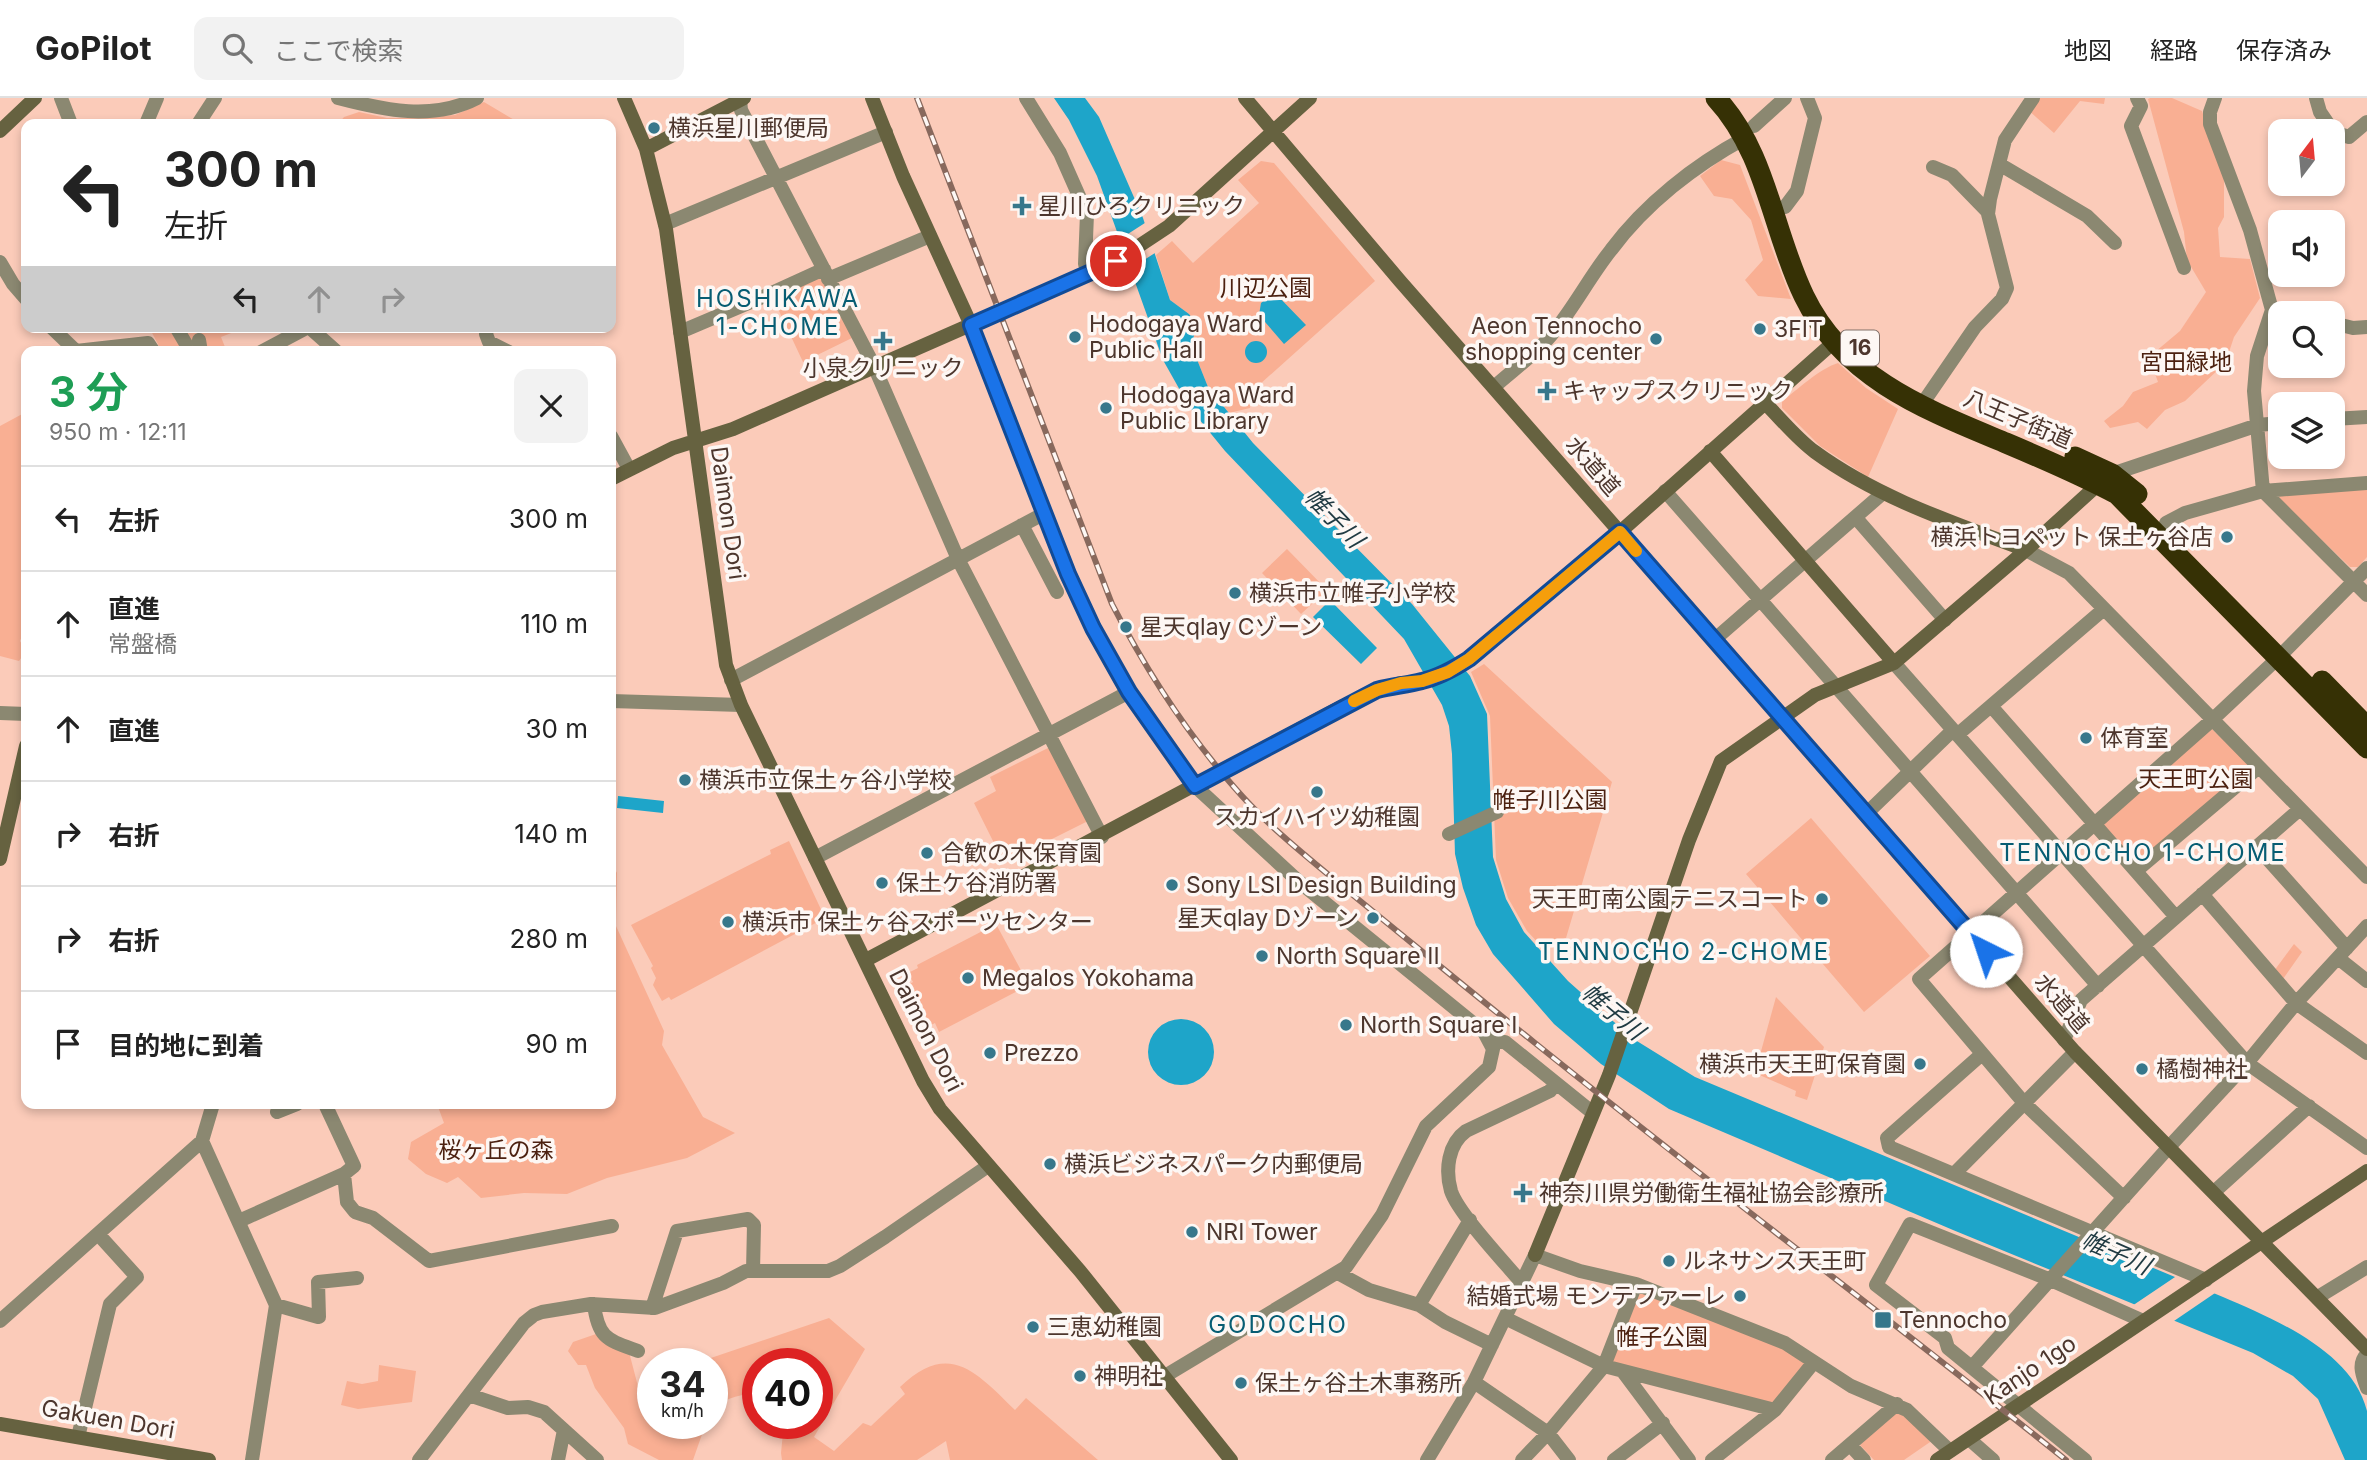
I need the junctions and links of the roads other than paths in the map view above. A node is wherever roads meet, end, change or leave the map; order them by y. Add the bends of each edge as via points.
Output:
1 (35, 98) edge
2 (61, 98) edge
3 (157, 98) edge
4 (215, 98) edge
5 (338, 98) edge
6 (477, 98) edge
7 (624, 98) edge
8 (872, 98) edge
9 (1026, 98) edge
10 (1245, 98) edge
11 (1310, 98) edge
12 (1716, 98) edge
13 (1733, 98) edge
14 (1785, 98) edge
15 (1807, 98) edge
16 (2033, 98) edge
17 (2137, 98) edge
18 (2215, 98) edge
19 (2316, 98) edge
20 (741, 99) edge
21 (69, 119) edge
22 (148, 119) edge
23 (201, 119) edge
24 (2325, 119) edge
25 (2367, 122) edge
26 (2131, 126) junction
27 (0, 131) edge
28 (886, 132) junction
29 (1273, 132) junction
30 (1750, 132) junction
31 (2345, 136) edge
32 (2122, 143) dead end
33 (646, 149) junction
34 (1998, 164) junction
35 (1933, 167) dead end
36 (778, 178) junction
37 (1785, 207) junction
38 (1988, 212) junction
39 (665, 224) junction
40 (930, 236) junction
41 (2115, 243) dead end
42 (0, 261) edge
43 (1085, 264) dead end
44 (2184, 268) dead end
45 (826, 274) junction
46 (21, 293) edge
47 (2275, 301) edge
48 (971, 325) junction
49 (2345, 325) edge
50 (2367, 327) edge
51 (680, 332) junction
52 (57, 333) edge
53 (297, 333) edge
54 (316, 333) edge
55 (486, 333) edge
56 (2268, 333) edge
57 (1835, 341) junction
58 (70, 346) edge
59 (124, 346) edge
60 (150, 346) edge
61 (273, 346) edge
62 (330, 346) edge
63 (497, 346) edge
64 (874, 366) junction
65 (1494, 387) junction
66 (1927, 397) junction
67 (1765, 403) junction
68 (2367, 417) edge
69 (2345, 418) edge
70 (2258, 425) junction
71 (2268, 425) edge
72 (695, 442) junction
73 (616, 445) edge
74 (1710, 451) junction
75 (629, 469) junction
76 (616, 476) edge
77 (2105, 479) junction
78 (2367, 483) edge
79 (1665, 491) junction
80 (2263, 491) junction
81 (1883, 493) junction
82 (1045, 513) junction
83 (1856, 518) junction
84 (2166, 523) junction
85 (1022, 525) junction
86 (1620, 532) junction
87 (2026, 550) junction
88 (958, 559) junction
89 (1806, 561) junction
90 (2367, 568) edge
91 (2354, 583) junction
92 (1057, 592) dead end
93 (2367, 596) edge
94 (1760, 601) junction
95 (2104, 609) junction
96 (1945, 620) junction
97 (1714, 640) junction
98 (2283, 653) junction
99 (1895, 663) junction
100 (731, 680) junction
101 (1835, 687) junction
102 (1129, 692) junction
103 (616, 701) edge
104 (741, 705) junction
105 (1991, 706) junction
106 (0, 713) edge
107 (21, 714) edge
108 (1782, 717) junction
109 (2212, 720) junction
110 (2367, 726) edge
111 (1955, 732) junction
112 (1050, 734) junction
113 (2367, 748) edge
114 (2259, 767) junction
115 (21, 768) edge
116 (1909, 770) junction
117 (1195, 786) junction
118 (2300, 809) junction
119 (1497, 812) dead end
120 (1867, 813) junction
121 (2094, 824) junction
122 (1449, 834) dead end
123 (1102, 836) junction
124 (2256, 847) junction
125 (2061, 853) junction
126 (815, 858) junction
127 (0, 859) edge
128 (2136, 872) junction
129 (2367, 877) edge
130 (2017, 893) junction
131 (2202, 894) junction
132 (2176, 917) junction
133 (2367, 926) edge
134 (1971, 934) junction
135 (2143, 945) junction
136 (2342, 953) junction
137 (866, 960) junction
138 (2367, 981) edge
139 (2098, 986) junction
140 (2296, 1003) junction
141 (2064, 1040) junction
142 (1491, 1042) junction
143 (2075, 1052) junction
144 (2367, 1053) edge
145 (1982, 1054) junction
146 (2247, 1063) junction
147 (1556, 1083) junction
148 (2025, 1104) junction
149 (2309, 1107) junction
150 (212, 1109) edge
151 (284, 1109) edge
152 (327, 1109) edge
153 (277, 1112) dead end
154 (1593, 1113) junction
155 (202, 1141) junction
156 (2168, 1148) junction
157 (2367, 1148) edge
158 (988, 1166) junction
159 (2367, 1171) edge
160 (344, 1174) junction
161 (1954, 1174) junction
162 (2214, 1192) junction
163 (2124, 1198) junction
164 (1470, 1220) junction
165 (239, 1221) junction
166 (612, 1226) dead end
167 (2094, 1232) junction
168 (98, 1234) junction
169 (2261, 1243) junction
170 (1535, 1255) junction
171 (2367, 1267) edge
172 (753, 1271) junction
173 (1338, 1273) junction
174 (348, 1275) dead end
175 (2051, 1280) junction
176 (2203, 1282) junction
177 (1522, 1283) junction
178 (1636, 1284) junction
179 (2318, 1297) junction
180 (594, 1304) junction
181 (276, 1305) junction
182 (1419, 1305) junction
183 (652, 1308) junction
184 (1505, 1318) junction
185 (2146, 1319) junction
186 (0, 1321) edge
187 (1492, 1345) junction
188 (637, 1351) edge
189 (2367, 1351) edge
190 (1814, 1362) junction
191 (1604, 1366) junction
192 (1972, 1367) junction
193 (1624, 1373) junction
194 (1165, 1376) junction
195 (1474, 1381) junction
196 (2367, 1388) edge
197 (469, 1395) junction
198 (1897, 1404) junction
199 (2017, 1405) junction
200 (1774, 1410) junction
201 (1663, 1423) junction
202 (0, 1424) edge
203 (564, 1430) junction
204 (1548, 1433) junction
205 (78, 1437) junction
206 (1969, 1438) junction
207 (1850, 1445) junction
208 (1950, 1451) junction
209 (209, 1460) edge
210 (252, 1460) edge
211 (419, 1460) edge
212 (558, 1460) edge
213 (597, 1460) edge
214 (1231, 1460) edge
215 (1427, 1460) edge
216 (1521, 1460) edge
217 (1569, 1460) edge
218 (1614, 1460) edge
219 (1689, 1460) edge
220 (1712, 1460) edge
221 (1832, 1460) edge
222 (1864, 1460) edge
223 (1937, 1460) edge
224 (1993, 1460) edge
225 (2085, 1460) edge

1 - 27 street
2 - 21 street
3 - 22 street
4 - 23 street
5 - 6 street via 385,110 430,112
7 - 33 street, Daimon Dori
8 - 28 street
9 - 43 street via 1060,153 1087,214
10 - 29 street, 水道道
11 - 29 street
12 - 30 highway, 八王子街道 / 16
13 - 30 highway, 八王子街道 / 16
14 - 30 street
15 - 37 street via 1815,118 1797,191
16 - 34 street via 2005,139
17 - 26 street via 2141,106
18 - 47 street via 2210,124
19 - 24 street
20 - 33 street
20 - 36 street via 741,110
25 - 31 street
26 - 32 street
26 - 44 street
28 - 36 street
28 - 40 street
29 - 48 street via 1158,235 1116,261
29 - 65 street, 水道道
30 - 37 highway, 八王子街道 / 16 via 1771,162
30 - 57 highway, 八王子街道 / 16 via 1797,281 1815,316
30 - 65 street via 1643,213 1611,249 1555,332
33 - 39 street, Daimon Dori
34 - 38 street
34 - 41 street via 2087,216
35 - 38 street via 1952,175
36 - 39 street
36 - 45 street
37 - 66 highway, 八王子街道 / 16 via 1806,272 1836,322 1880,366
38 - 66 street via 2007,288
39 - 51 street, Daimon Dori
40 - 45 street
40 - 48 street
42 - 46 street
45 - 51 street
45 - 64 street
48 - 64 street
48 - 82 street
49 - 50 street
51 - 72 street, Daimon Dori
52 - 58 street
53 - 61 street
54 - 62 street
55 - 63 street via 489,342
56 - 70 street via 2256,356
57 - 67 street
57 - 77 highway, 八王子街道 / 16 via 1866,371 1921,407 2078,473
59 - 60 street
64 - 72 street
64 - 88 street
65 - 86 street, 水道道
66 - 77 highway, 八王子街道 / 16
67 - 74 street
67 - 81 street via 1814,451
68 - 69 street
70 - 71 street
70 - 77 street
70 - 80 street
72 - 75 street
72 - 100 street, Daimon Dori
73 - 75 street
74 - 79 street
74 - 89 street
75 - 76 street
77 - 84 highway, 八王子街道 / 16 via 2129,485
77 - 87 street
77 - 98 highway, 八王子街道 / 16
78 - 80 street
79 - 86 street
79 - 94 street
80 - 84 street via 2185,513
80 - 91 street
81 - 83 street
81 - 87 street
82 - 85 street
82 - 102 street via 1093,628
83 - 89 street
83 - 96 street
84 - 98 highway, 八王子街道 / 16
85 - 88 street
85 - 92 street
86 - 97 street, 水道道
86 - 117 street via 1448,672 1377,690
87 - 95 street via 2069,573
87 - 96 street
88 - 100 street
88 - 112 street
89 - 94 street
89 - 99 street
90 - 91 street
91 - 93 street
91 - 98 street
94 - 97 street
94 - 101 street
95 - 105 street
95 - 109 street
96 - 99 street
97 - 108 street, 水道道
98 - 109 street
98 - 110 highway, 八王子街道 / 16
98 - 113 highway, 八王子街道 / 16
99 - 101 street
99 - 111 street
100 - 104 street, Daimon Dori
101 - 108 street
101 - 116 street
102 - 112 street
102 - 117 street
103 - 104 street
104 - 126 street, Daimon Dori
105 - 111 street
105 - 121 street
106 - 107 street
108 - 120 street, 水道道
108 - 154 street via 1721,761
109 - 114 street
109 - 121 street
111 - 116 street
111 - 125 street
112 - 123 street
112 - 126 street
114 - 118 street
114 - 128 street
115 - 127 street
116 - 120 street
116 - 130 street
117 - 123 street
117 - 142 street via 1297,880
118 - 124 street
118 - 129 street
119 - 122 street
120 - 134 street, 水道道
121 - 125 street
121 - 128 street
123 - 137 street
124 - 131 street
124 - 136 street
125 - 130 street
125 - 135 street
126 - 137 street, Daimon Dori
128 - 132 street
130 - 134 street
130 - 139 street
131 - 132 street
131 - 140 street
132 - 135 street
133 - 136 street
134 - 141 street, 水道道
134 - 145 street via 1919,979
135 - 139 street
135 - 146 street
136 - 138 street
136 - 140 street
137 - 158 street, Daimon Dori via 923,1081 940,1109
139 - 141 street via 2081,1000
140 - 144 street
140 - 146 street
141 - 143 street, 水道道
142 - 147 street via 1505,1042
142 - 173 street via 1489,1067 1426,1126 1382,1215
143 - 148 street
143 - 156 street, 水道道
145 - 148 street
145 - 161 street via 1887,1138 1889,1147
146 - 149 street
146 - 156 street
147 - 154 street
147 - 164 street via 1550,1091 1458,1136 1451,1150 1451,1192
148 - 161 street
148 - 163 street
149 - 157 street
149 - 162 street
150 - 155 street
151 - 153 street
152 - 160 street via 354,1166
154 - 170 street
155 - 165 street
155 - 168 street
156 - 162 street, 水道道
156 - 163 street
158 - 172 street via 840,1266 828,1271
158 - 194 street, Daimon Dori
159 - 169 street
160 - 165 street
160 - 166 street via 347,1202 355,1212 373,1218 429,1261
161 - 167 street
162 - 169 street, 水道道
163 - 167 street
164 - 177 street
164 - 182 street
165 - 181 street
167 - 175 street
167 - 176 street
168 - 186 street
168 - 205 street via 137,1277 110,1304
169 - 176 street
169 - 179 street, 水道道
170 - 177 street
170 - 178 street
171 - 179 street
172 - 183 street
172 - 183 street via 754,1225 748,1219 677,1231 672,1233
173 - 182 street via 1369,1290
173 - 194 street
174 - 181 street via 318,1282 318,1317
175 - 185 street
175 - 192 street
175 - 192 street via 1910,1224 1876,1285 1945,1338 1948,1348
176 - 185 street, Kanjo 1go
177 - 184 street
178 - 190 street via 1785,1343
178 - 191 street
179 - 189 street, 水道道
180 - 183 street
180 - 188 street via 602,1333
180 - 197 street via 534,1315
181 - 210 street
182 - 187 street
184 - 187 street
184 - 191 street
185 - 199 street, Kanjo 1go
187 - 195 street
189 - 196 street via 2361,1369
190 - 198 street via 1851,1387
190 - 200 street
191 - 193 street
191 - 204 street
192 - 199 street
193 - 200 street
193 - 201 street
194 - 214 street, Daimon Dori
195 - 204 street
195 - 215 street
197 - 203 street via 508,1408 544,1412
197 - 211 street
198 - 207 street
198 - 208 street
199 - 206 street, Kanjo 1go
199 - 225 street
200 - 220 street
201 - 218 street
201 - 219 street
202 - 205 street, Gakuen Dori
203 - 212 street
203 - 213 street
204 - 216 street
204 - 217 street
205 - 209 street, Gakuen Dori
206 - 208 street, Kanjo 1go
206 - 224 street
207 - 221 street
207 - 222 street
208 - 223 street, Kanjo 1go

